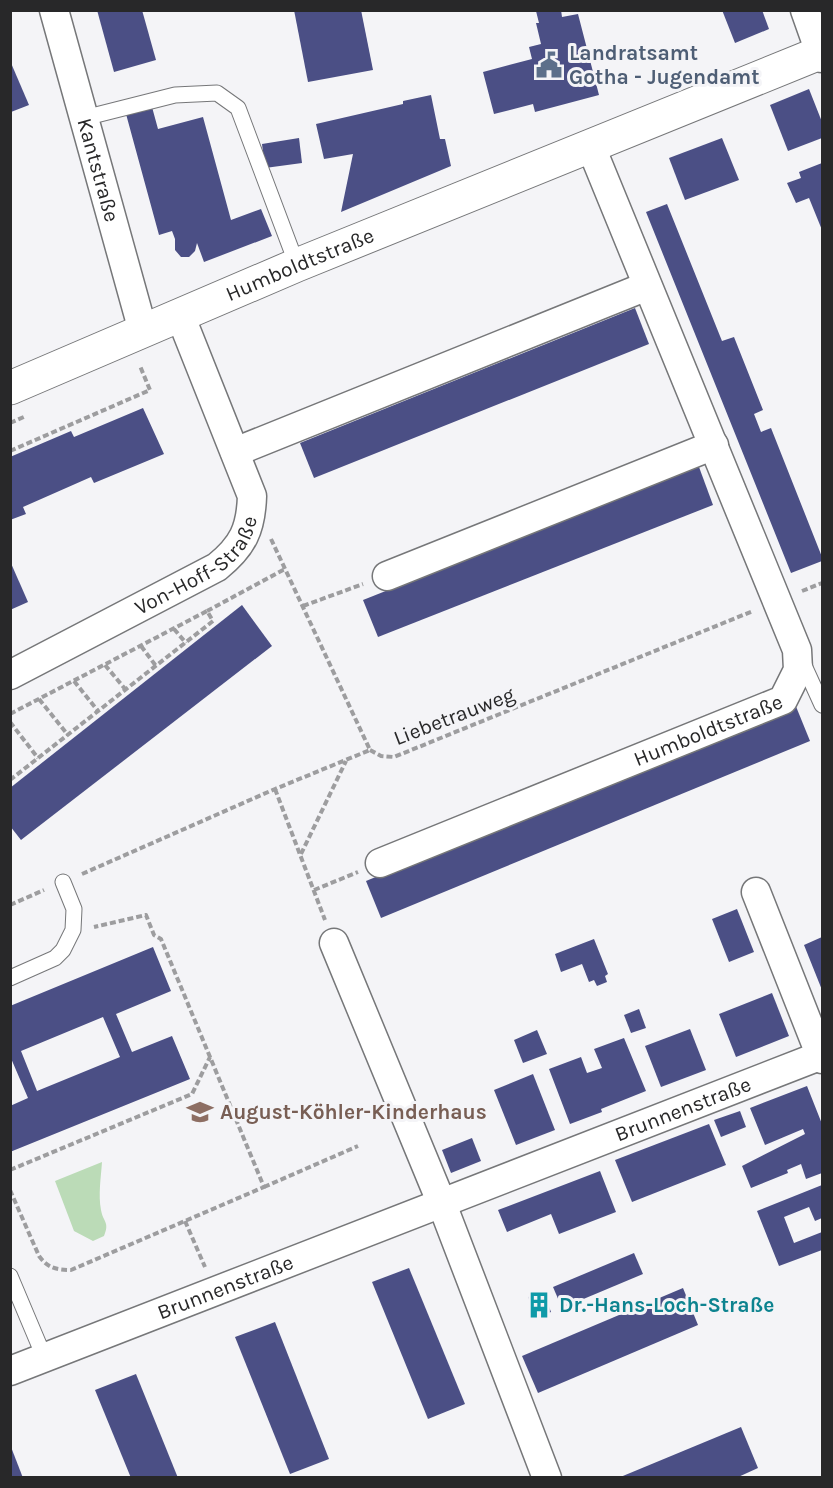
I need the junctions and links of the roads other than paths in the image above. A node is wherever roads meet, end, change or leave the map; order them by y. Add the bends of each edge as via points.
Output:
1 (54, 10) edge
2 (805, 10) edge
3 (822, 54) edge
4 (84, 118) junction
5 (591, 147) junction
6 (297, 266) junction
7 (647, 286) junction
8 (180, 315) junction
9 (143, 330) junction
10 (10, 388) edge
11 (714, 445) junction
12 (235, 452) junction
13 (387, 576) road end
14 (797, 650) junction
15 (10, 675) edge
16 (822, 705) edge
17 (380, 863) road end
18 (63, 882) road end
19 (756, 892) dead end
20 (334, 943) road end
21 (10, 978) edge
22 (822, 1057) edge
23 (442, 1204) junction
24 (10, 1276) edge
25 (45, 1359) junction
26 (10, 1371) edge
27 (547, 1478) edge

1 - 4 street, Kantstraße
2 - 3 street
3 - 5 main road, Humboldtstraße
4 - 6 lane via 175,95 217,93 237,108
4 - 9 street, Kantstraße
5 - 6 main road, Humboldtstraße
5 - 7 street, Humboldtstraße
6 - 8 main road, Humboldtstraße
7 - 11 street, Humboldtstraße
7 - 12 street
8 - 9 main road, Humboldtstraße
8 - 12 street, Von-Hoff-Straße
9 - 10 main road, Humboldtstraße
11 - 13 street
11 - 14 street, Humboldtstraße
12 - 15 street, Von-Hoff-Straße via 252,496 245,535 230,557
14 - 16 lane
14 - 17 street, Humboldtstraße via 798,670 783,700
18 - 21 lane via 74,909 72,932 63,950 56,958
19 - 22 street
20 - 23 street
22 - 23 street, Brunnenstraße
23 - 25 street, Brunnenstraße
23 - 27 street
24 - 25 lane
25 - 26 street, Brunnenstraße

